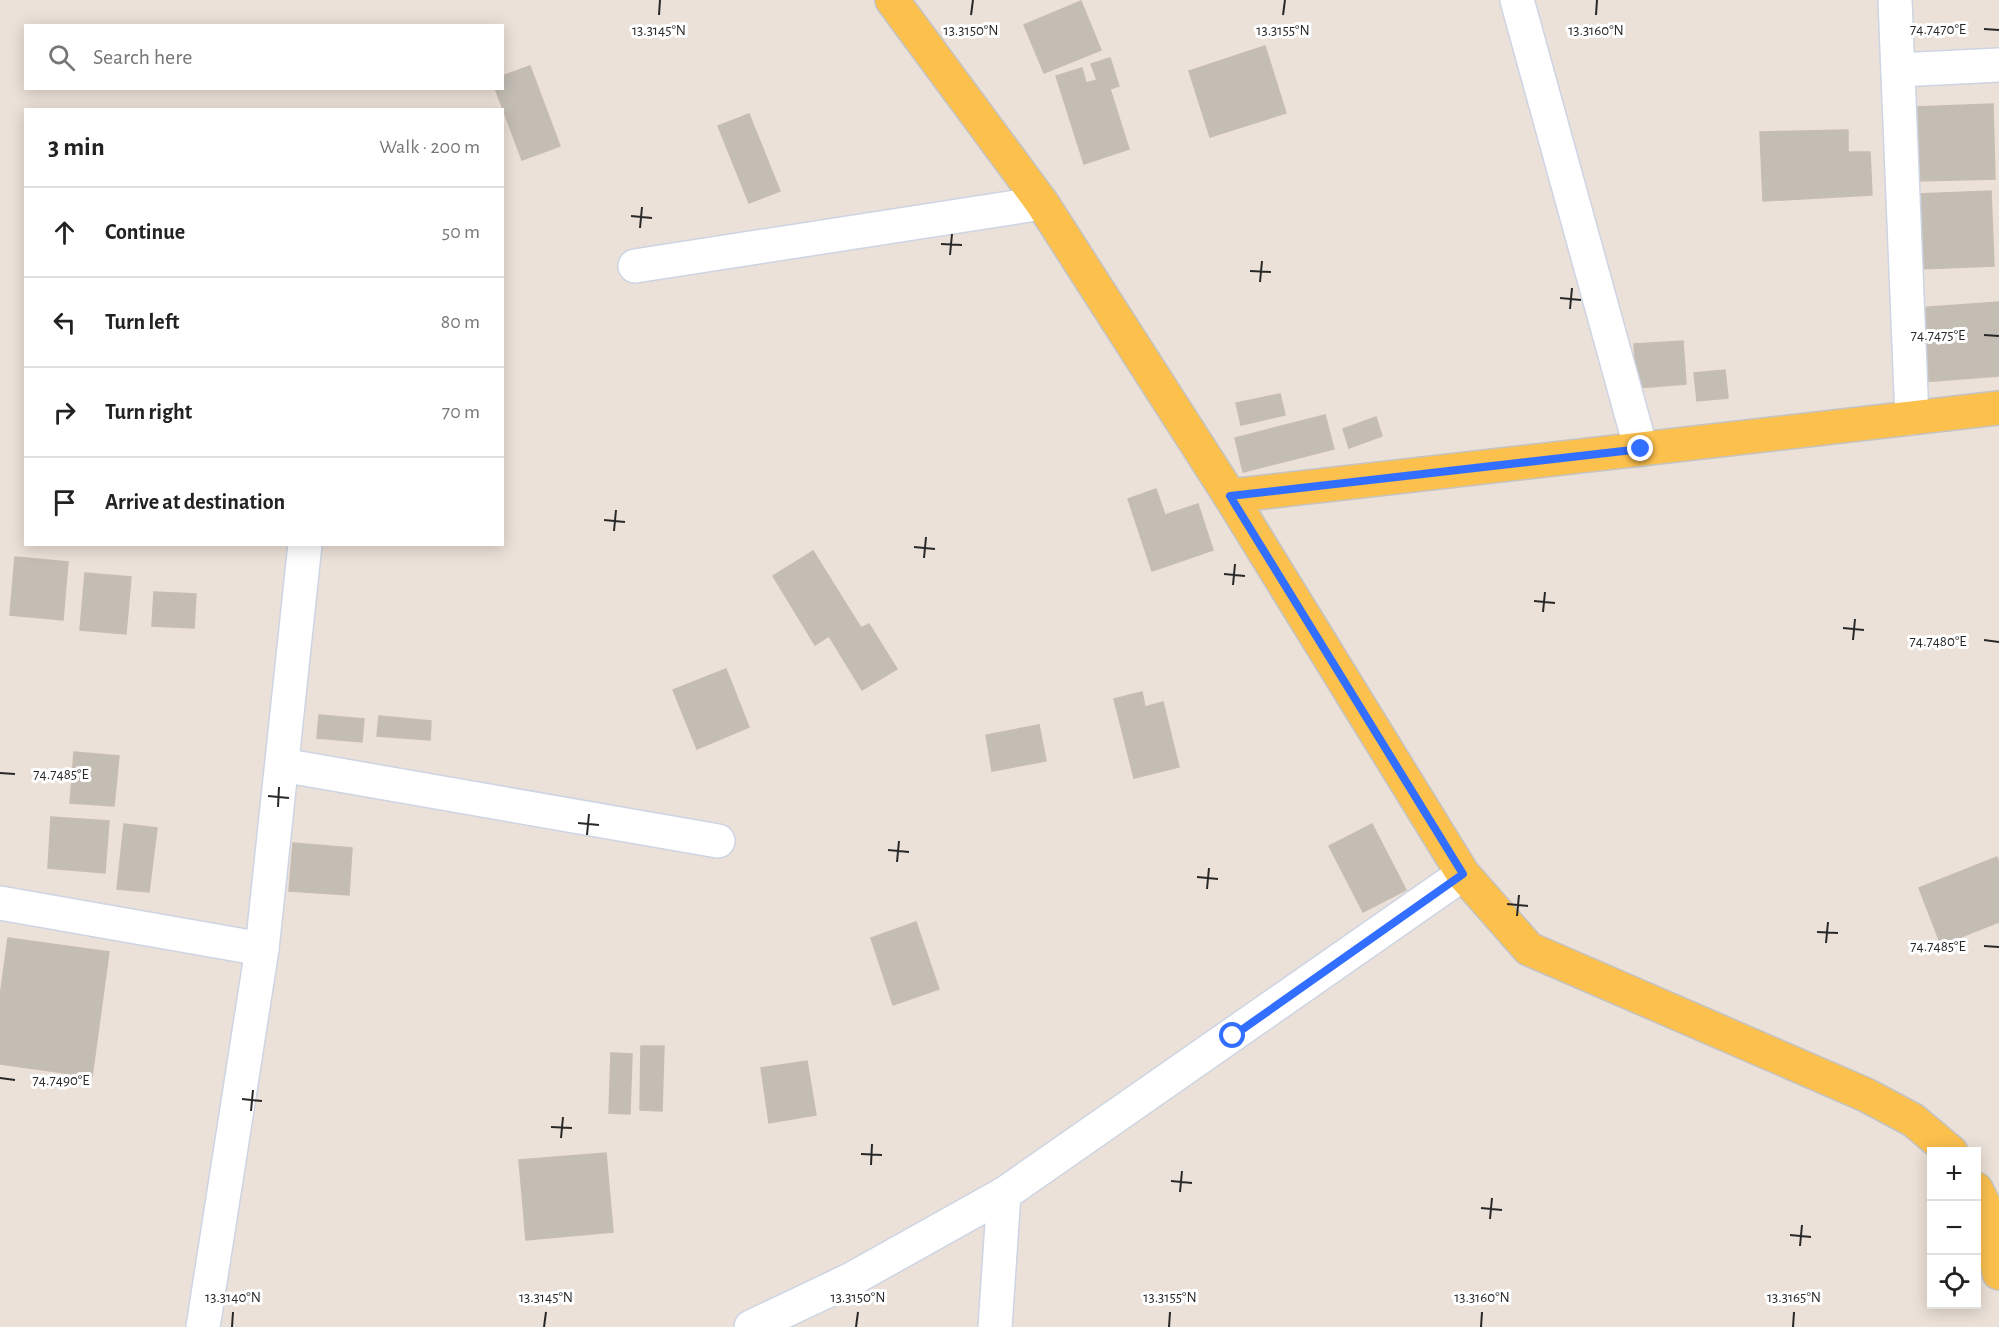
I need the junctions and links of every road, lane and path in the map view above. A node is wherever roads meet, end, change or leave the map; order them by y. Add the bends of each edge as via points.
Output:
1 (892, 0) edge
2 (1517, 0) edge
3 (1895, 0) edge
4 (1999, 65) edge
5 (1898, 70) junction
6 (1042, 203) junction
7 (635, 266) dead end
8 (1999, 408) edge
9 (1912, 418) junction
10 (1641, 449) junction
11 (1230, 496) junction
12 (305, 546) edge
13 (282, 765) junction
14 (718, 841) dead end
15 (1463, 874) junction
16 (0, 903) edge
17 (262, 949) junction
18 (1945, 1147) edge
19 (1004, 1194) junction
20 (1981, 1198) edge
21 (1999, 1273) edge
22 (203, 1327) edge
23 (751, 1327) edge
24 (995, 1327) edge

1 - 6 main road
2 - 10 street
3 - 5 street
4 - 5 street
5 - 9 street
6 - 7 street
6 - 11 main road
8 - 9 main road
9 - 10 main road
10 - 11 main road
11 - 15 main road
12 - 13 street
13 - 14 street
13 - 17 street
15 - 18 main road via 1529,949 1866,1095 1913,1120
15 - 19 street
16 - 17 street
17 - 22 street
19 - 23 street via 852,1279
19 - 24 street
20 - 21 main road via 1988,1213

